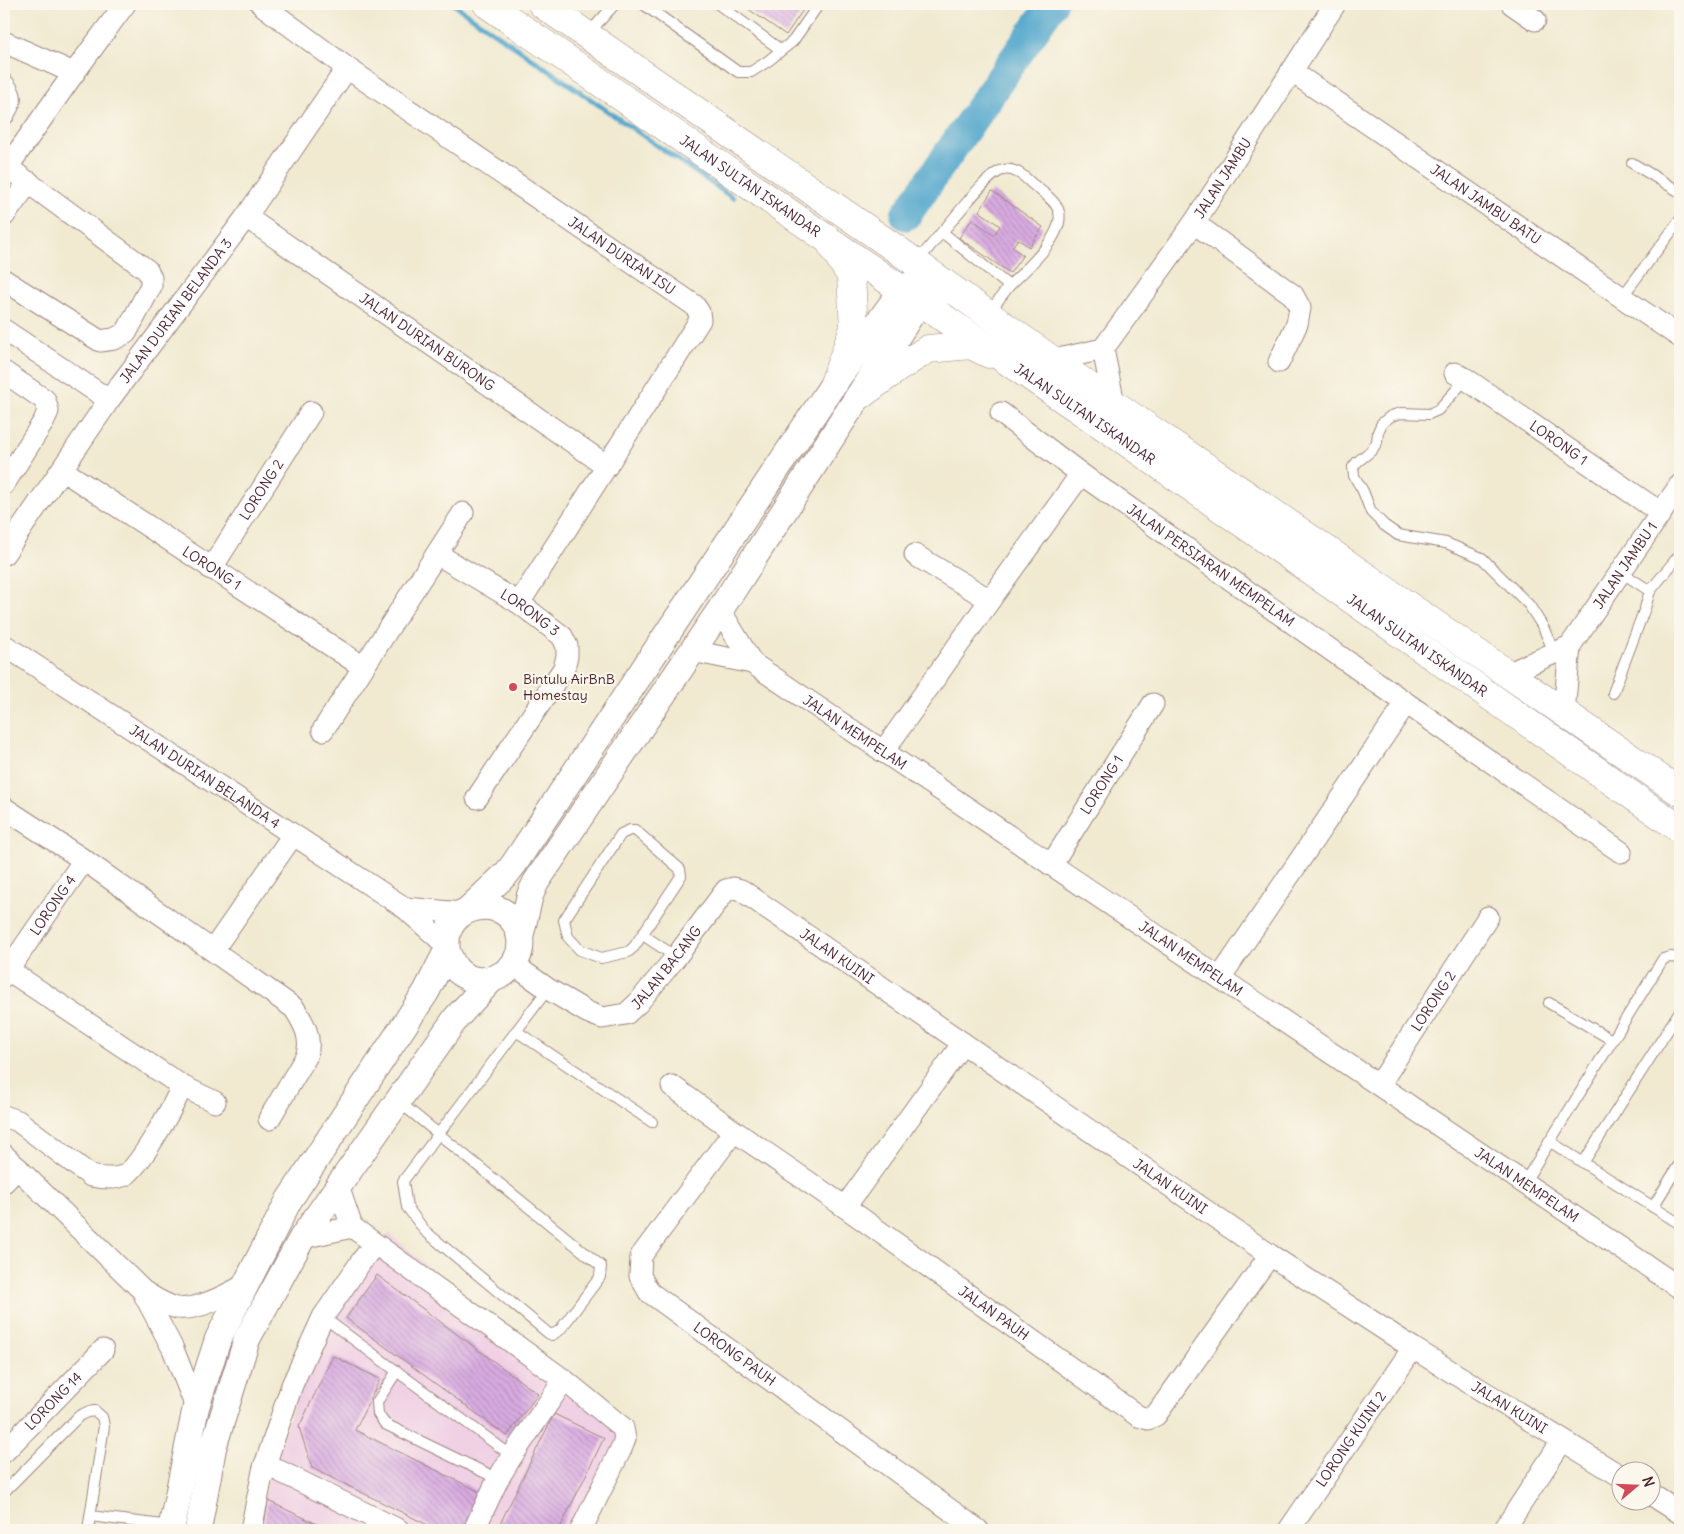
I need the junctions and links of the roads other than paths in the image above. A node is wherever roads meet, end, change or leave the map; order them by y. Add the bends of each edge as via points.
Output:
1 (125, 4) edge
2 (260, 4) edge
3 (487, 4) edge
4 (542, 4) edge
5 (615, 4) edge
6 (643, 4) edge
7 (718, 4) edge
8 (819, 4) edge
9 (1335, 4) edge
10 (1512, 4) edge
11 (1535, 20) dead end
12 (587, 35) junction
13 (4, 42) edge
14 (781, 50) junction
15 (347, 68) junction
16 (1291, 71) junction
17 (74, 73) junction
18 (4, 85) edge
19 (4, 114) edge
20 (1632, 163) dead end
21 (5, 170) edge
22 (29, 182) junction
23 (1678, 187) edge
24 (4, 216) edge
25 (246, 217) junction
26 (1680, 220) edge
27 (1194, 223) junction
28 (942, 232) junction
29 (827, 238) junction
30 (912, 277) junction
31 (4, 280) edge
32 (1009, 286) junction
33 (1622, 298) junction
34 (987, 314) junction
35 (4, 330) edge
36 (1680, 337) edge
37 (1103, 349) junction
38 (1054, 360) junction
39 (1278, 362) dead end
40 (1013, 365) junction
41 (4, 372) edge
42 (1461, 376) joint
43 (834, 383) junction
44 (861, 395) junction
45 (109, 400) junction
46 (1114, 404) junction
47 (312, 412) dead end
48 (1001, 413) dead end
49 (607, 466) junction
50 (62, 470) junction
51 (1081, 474) junction
52 (4, 484) edge
53 (1680, 485) edge
54 (463, 513) dead end
55 (1661, 513) junction
56 (4, 554) edge
57 (437, 554) junction
58 (915, 555) dead end
59 (1680, 557) edge
60 (211, 568) junction
61 (1621, 572) junction
62 (1650, 592) junction
63 (990, 600) junction
64 (519, 603) junction
65 (720, 610) junction
66 (4, 645) edge
67 (1562, 649) junction
68 (692, 651) junction
69 (752, 663) junction
70 (362, 666) junction
71 (1508, 674) junction
72 (1613, 693) dead end
73 (1406, 703) junction
74 (1154, 704) dead end
75 (1564, 713) junction
76 (323, 730) dead end
77 (883, 752) junction
78 (1680, 792) edge
79 (477, 798) dead end
80 (4, 808) edge
81 (1680, 829) edge
82 (293, 835) junction
83 (1621, 852) dead end
84 (84, 860) junction
85 (1051, 865) junction
86 (726, 890) joint
87 (404, 908) junction
88 (466, 911) junction
89 (1488, 918) dead end
90 (643, 935) junction
91 (520, 937) junction
92 (447, 948) junction
93 (214, 950) junction
94 (676, 958) junction
95 (1680, 958) edge
96 (514, 965) junction
97 (6, 973) edge
98 (1220, 978) junction
99 (491, 980) junction
100 (548, 989) junction
101 (1549, 1002) dead end
102 (1680, 1011) edge
103 (516, 1031) junction
104 (1612, 1040) junction
105 (963, 1043) junction
106 (1379, 1085) junction
107 (182, 1086) junction
108 (672, 1086) dead end
109 (397, 1100) junction
110 (215, 1102) dead end
111 (4, 1116) edge
112 (269, 1119) dead end
113 (652, 1122) dead end
114 (734, 1131) junction
115 (438, 1134) junction
116 (1549, 1141) junction
117 (1583, 1163) junction
118 (1680, 1163) edge
119 (8, 1168) edge
120 (1524, 1182) junction
121 (338, 1186) junction
122 (845, 1207) junction
123 (1653, 1207) junction
124 (1680, 1224) edge
125 (352, 1227) junction
126 (302, 1238) junction
127 (375, 1244) junction
128 (1270, 1255) junction
129 (244, 1286) junction
130 (1680, 1288) edge
131 (142, 1291) junction
132 (323, 1317) junction
133 (1412, 1348) junction
134 (102, 1350) dead end
135 (397, 1371) junction
136 (564, 1380) junction
137 (196, 1407) junction
138 (1562, 1441) junction
139 (4, 1452) edge
140 (512, 1456) junction
141 (265, 1464) junction
142 (1612, 1471) edge
143 (498, 1479) junction
144 (4, 1492) edge
145 (1662, 1501) edge
146 (1680, 1513) edge
147 (90, 1516) junction
148 (172, 1528) edge
149 (88, 1530) edge
150 (198, 1530) edge
151 (251, 1530) edge
152 (399, 1530) edge
153 (474, 1530) edge
154 (582, 1530) edge
155 (978, 1530) edge
156 (1289, 1530) edge
157 (1504, 1530) edge

1 - 17 street
2 - 15 street, JALAN DURIAN ISU
3 - 29 main road, JALAN SULTAN ISKANDAR
4 - 12 main road
5 - 12 lane
6 - 14 lane via 738,72 751,72
7 - 14 lane
8 - 14 lane via 793,41
9 - 16 street, JALAN JAMBU
10 - 11 street
12 - 30 main road
13 - 17 street
15 - 25 street, JALAN DURIAN BELANDA 3
15 - 49 street, JALAN DURIAN ISU via 694,305 699,312 700,320
16 - 27 street, JALAN JAMBU
16 - 33 street, JALAN JAMBU BATU
17 - 21 street
18 - 19 street via 10,93 11,102
20 - 23 lane
21 - 22 street
22 - 24 street
22 - 31 street via 146,270 151,286 126,333 114,340 100,341
25 - 45 street, JALAN DURIAN BELANDA 3
25 - 49 street, JALAN DURIAN BURONG
26 - 33 lane
27 - 37 street, JALAN JAMBU
27 - 39 street via 1293,295 1300,308 1297,324
28 - 30 lane
28 - 32 lane
28 - 32 lane via 993,175 1008,168 1024,176 1054,204 1059,213 1058,225 1048,246
29 - 30 main road, JALAN SULTAN ISKANDAR
29 - 43 main road via 851,276 854,328
30 - 34 main road via 958,293
30 - 40 main road, JALAN SULTAN ISKANDAR
30 - 43 street
30 - 44 street
32 - 34 lane
33 - 36 street, JALAN JAMBU BATU
34 - 38 main road
35 - 45 street
37 - 38 street
37 - 46 street
38 - 46 main road
40 - 44 main road via 971,345 928,349
40 - 81 main road, JALAN SULTAN ISKANDAR
41 - 52 street via 45,400 48,411
42 - 55 street, LORONG 1
42 - 67 lane via 1438,410 1429,414 1401,413 1382,423 1372,450 1353,468 1354,476 1371,512 1398,535 1446,543 1482,558 1529,604 1542,627
43 - 88 street via 514,864
44 - 65 street
45 - 50 street, JALAN DURIAN BELANDA 3
46 - 71 main road
47 - 60 street, LORONG 2
48 - 51 street, JALAN PERSIARAN MEMPELAM
49 - 64 street, JALAN DURIAN ISU
50 - 56 street, JALAN DURIAN BELANDA 3
50 - 60 street, LORONG 1
51 - 63 street
51 - 73 street, JALAN PERSIARAN MEMPELAM
53 - 55 street, JALAN JAMBU 1
54 - 57 street
55 - 61 street, JALAN JAMBU 1
57 - 64 street, LORONG 3
57 - 70 street
58 - 63 street
59 - 62 lane
60 - 70 street, LORONG 1
61 - 62 lane
61 - 67 street, JALAN JAMBU 1
62 - 72 lane
63 - 77 street
64 - 79 street, LORONG 3 via 562,636 567,656 564,668
65 - 68 street
65 - 69 street, JALAN MEMPELAM
66 - 82 street, JALAN DURIAN BELANDA 4
67 - 71 street
67 - 75 street
68 - 69 street
68 - 91 street via 536,882
69 - 77 street, JALAN MEMPELAM
70 - 76 street
71 - 75 main road
73 - 83 street, JALAN PERSIARAN MEMPELAM
73 - 98 street
74 - 85 street, LORONG 1
75 - 78 main road
77 - 85 street, JALAN MEMPELAM
80 - 84 street
82 - 87 street, JALAN DURIAN BELANDA 4
82 - 93 street
84 - 93 street
84 - 97 street, LORONG 4
85 - 98 street, JALAN MEMPELAM
86 - 94 street, JALAN BACANG
86 - 105 street, JALAN KUINI via 742,890
87 - 88 street
87 - 92 street, JALAN DURIAN BELANDA 4
88 - 91 street via 479,906 501,911 510,918
88 - 92 street via 454,921 448,932
89 - 106 street, LORONG 2
90 - 90 lane via 628,952 601,958 580,950 568,938 564,920 621,834 630,830 636,830 680,869 681,876
90 - 94 lane
91 - 96 street
92 - 99 street via 458,971 479,980
92 - 129 street via 426,992 289,1200
93 - 112 street via 294,1008 305,1025 310,1048
94 - 100 street, JALAN BACANG via 626,1014 602,1018
95 - 104 lane via 1670,956 1663,959
96 - 99 street
96 - 100 street, JALAN BACANG
97 - 107 street
98 - 106 street, JALAN MEMPELAM
99 - 109 street via 456,1018
100 - 103 lane
101 - 104 lane
102 - 117 lane
103 - 113 lane
103 - 115 lane
104 - 116 lane
105 - 122 street
105 - 128 street, JALAN KUINI
106 - 120 street, JALAN MEMPELAM
107 - 110 street
107 - 111 street via 136,1165 125,1175 91,1176 18,1122
108 - 114 street, JALAN PAUH
109 - 115 lane
109 - 121 street
114 - 122 street, JALAN PAUH
114 - 155 street, LORONG PAUH via 641,1256 640,1276 649,1292
115 - 115 lane via 601,1266 600,1277 555,1334 548,1333 425,1231 407,1207 403,1181
116 - 117 lane
116 - 120 lane
117 - 123 lane
118 - 123 lane
119 - 131 street
120 - 130 street, JALAN MEMPELAM
121 - 125 street
121 - 126 street
122 - 128 street, JALAN PAUH via 1138,1416 1148,1419 1156,1415
123 - 124 lane
125 - 126 street
125 - 127 street
126 - 150 street via 247,1339 213,1448
127 - 132 street
127 - 136 street
128 - 133 street, JALAN KUINI
129 - 131 street via 219,1298 179,1308 160,1303
129 - 137 street via 218,1339
131 - 137 street via 173,1349
132 - 135 lane
132 - 141 street via 292,1385
133 - 138 street, JALAN KUINI
133 - 156 street, LORONG KUINI 2
134 - 139 street, LORONG 14
135 - 140 lane
135 - 143 lane via 377,1402 378,1414 385,1424
136 - 140 street
136 - 154 street via 625,1433 621,1449
137 - 148 street
138 - 142 street, JALAN KUINI
138 - 157 street
140 - 143 street
141 - 151 street
141 - 152 street
143 - 153 street
144 - 147 lane via 79,1416 95,1411 102,1417 104,1426
145 - 146 street
147 - 148 lane
147 - 149 lane

